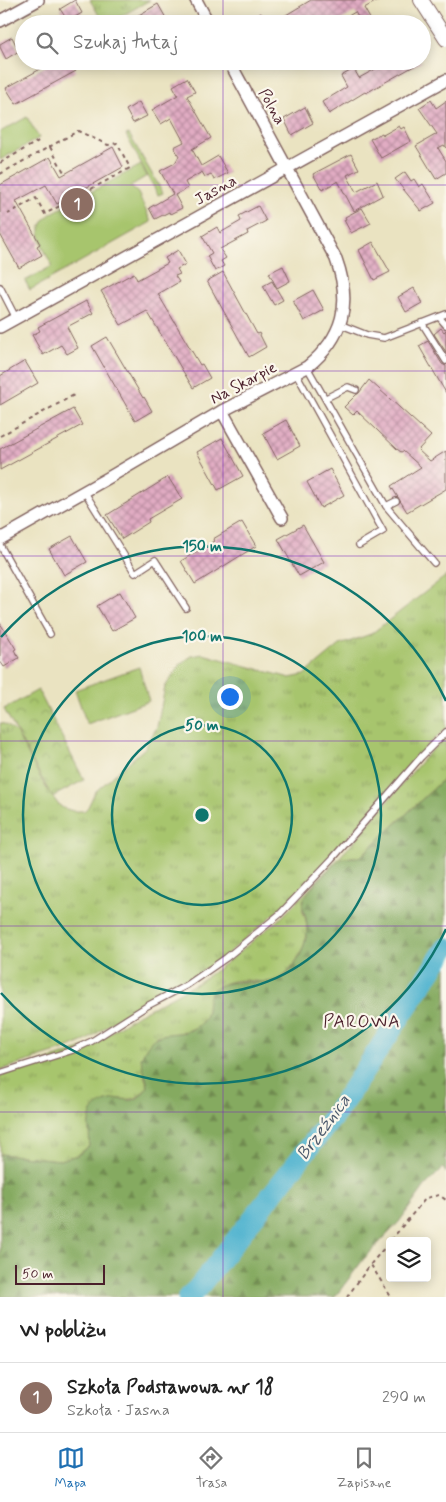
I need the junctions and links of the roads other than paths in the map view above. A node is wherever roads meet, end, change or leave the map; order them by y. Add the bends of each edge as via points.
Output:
1 (38, 0) edge
2 (196, 0) edge
3 (421, 0) edge
4 (204, 15) edge
5 (431, 15) edge
6 (431, 16) edge
7 (0, 21) edge
8 (446, 39) edge
9 (235, 70) edge
10 (446, 80) edge
11 (288, 167) junction
12 (0, 287) edge
13 (446, 314) edge
14 (439, 316) junction
15 (16, 318) junction
16 (422, 323) junction
17 (339, 324) junction
18 (446, 326) edge
19 (0, 327) edge
20 (446, 361) edge
21 (306, 367) junction
22 (296, 373) junction
23 (356, 390) dead end
24 (326, 398) junction
25 (222, 411) junction
26 (84, 491) junction
27 (396, 501) dead end
28 (386, 506) junction
29 (282, 518) dead end
30 (0, 539) edge
31 (0, 545) edge
32 (359, 545) dead end
33 (434, 563) dead end
34 (186, 608) dead end
35 (50, 634) dead end
36 (446, 732) edge
37 (0, 1073) edge

1 - 7 street
2 - 4 street
3 - 5 street
6 - 8 street
9 - 11 street, Polna
10 - 11 street, Jasna
11 - 15 street, Jasna
11 - 17 street, Na Skarpie via 342,274 345,298
12 - 15 lane
13 - 14 lane
14 - 16 lane
14 - 18 lane
15 - 19 street, Jasna
16 - 17 lane via 384,338
16 - 20 lane
17 - 21 street, Na Skarpie via 328,345
21 - 22 street, Na Skarpie
21 - 24 lane
22 - 25 street, Na Skarpie
22 - 32 lane via 383,531
23 - 24 lane via 348,387
24 - 28 lane
25 - 26 street, Na Skarpie
25 - 29 street
26 - 30 street, Na Skarpie
26 - 34 lane via 135,572 155,560
27 - 28 lane
28 - 33 lane
31 - 35 lane
36 - 37 lane via 280,914 226,958 92,1041

